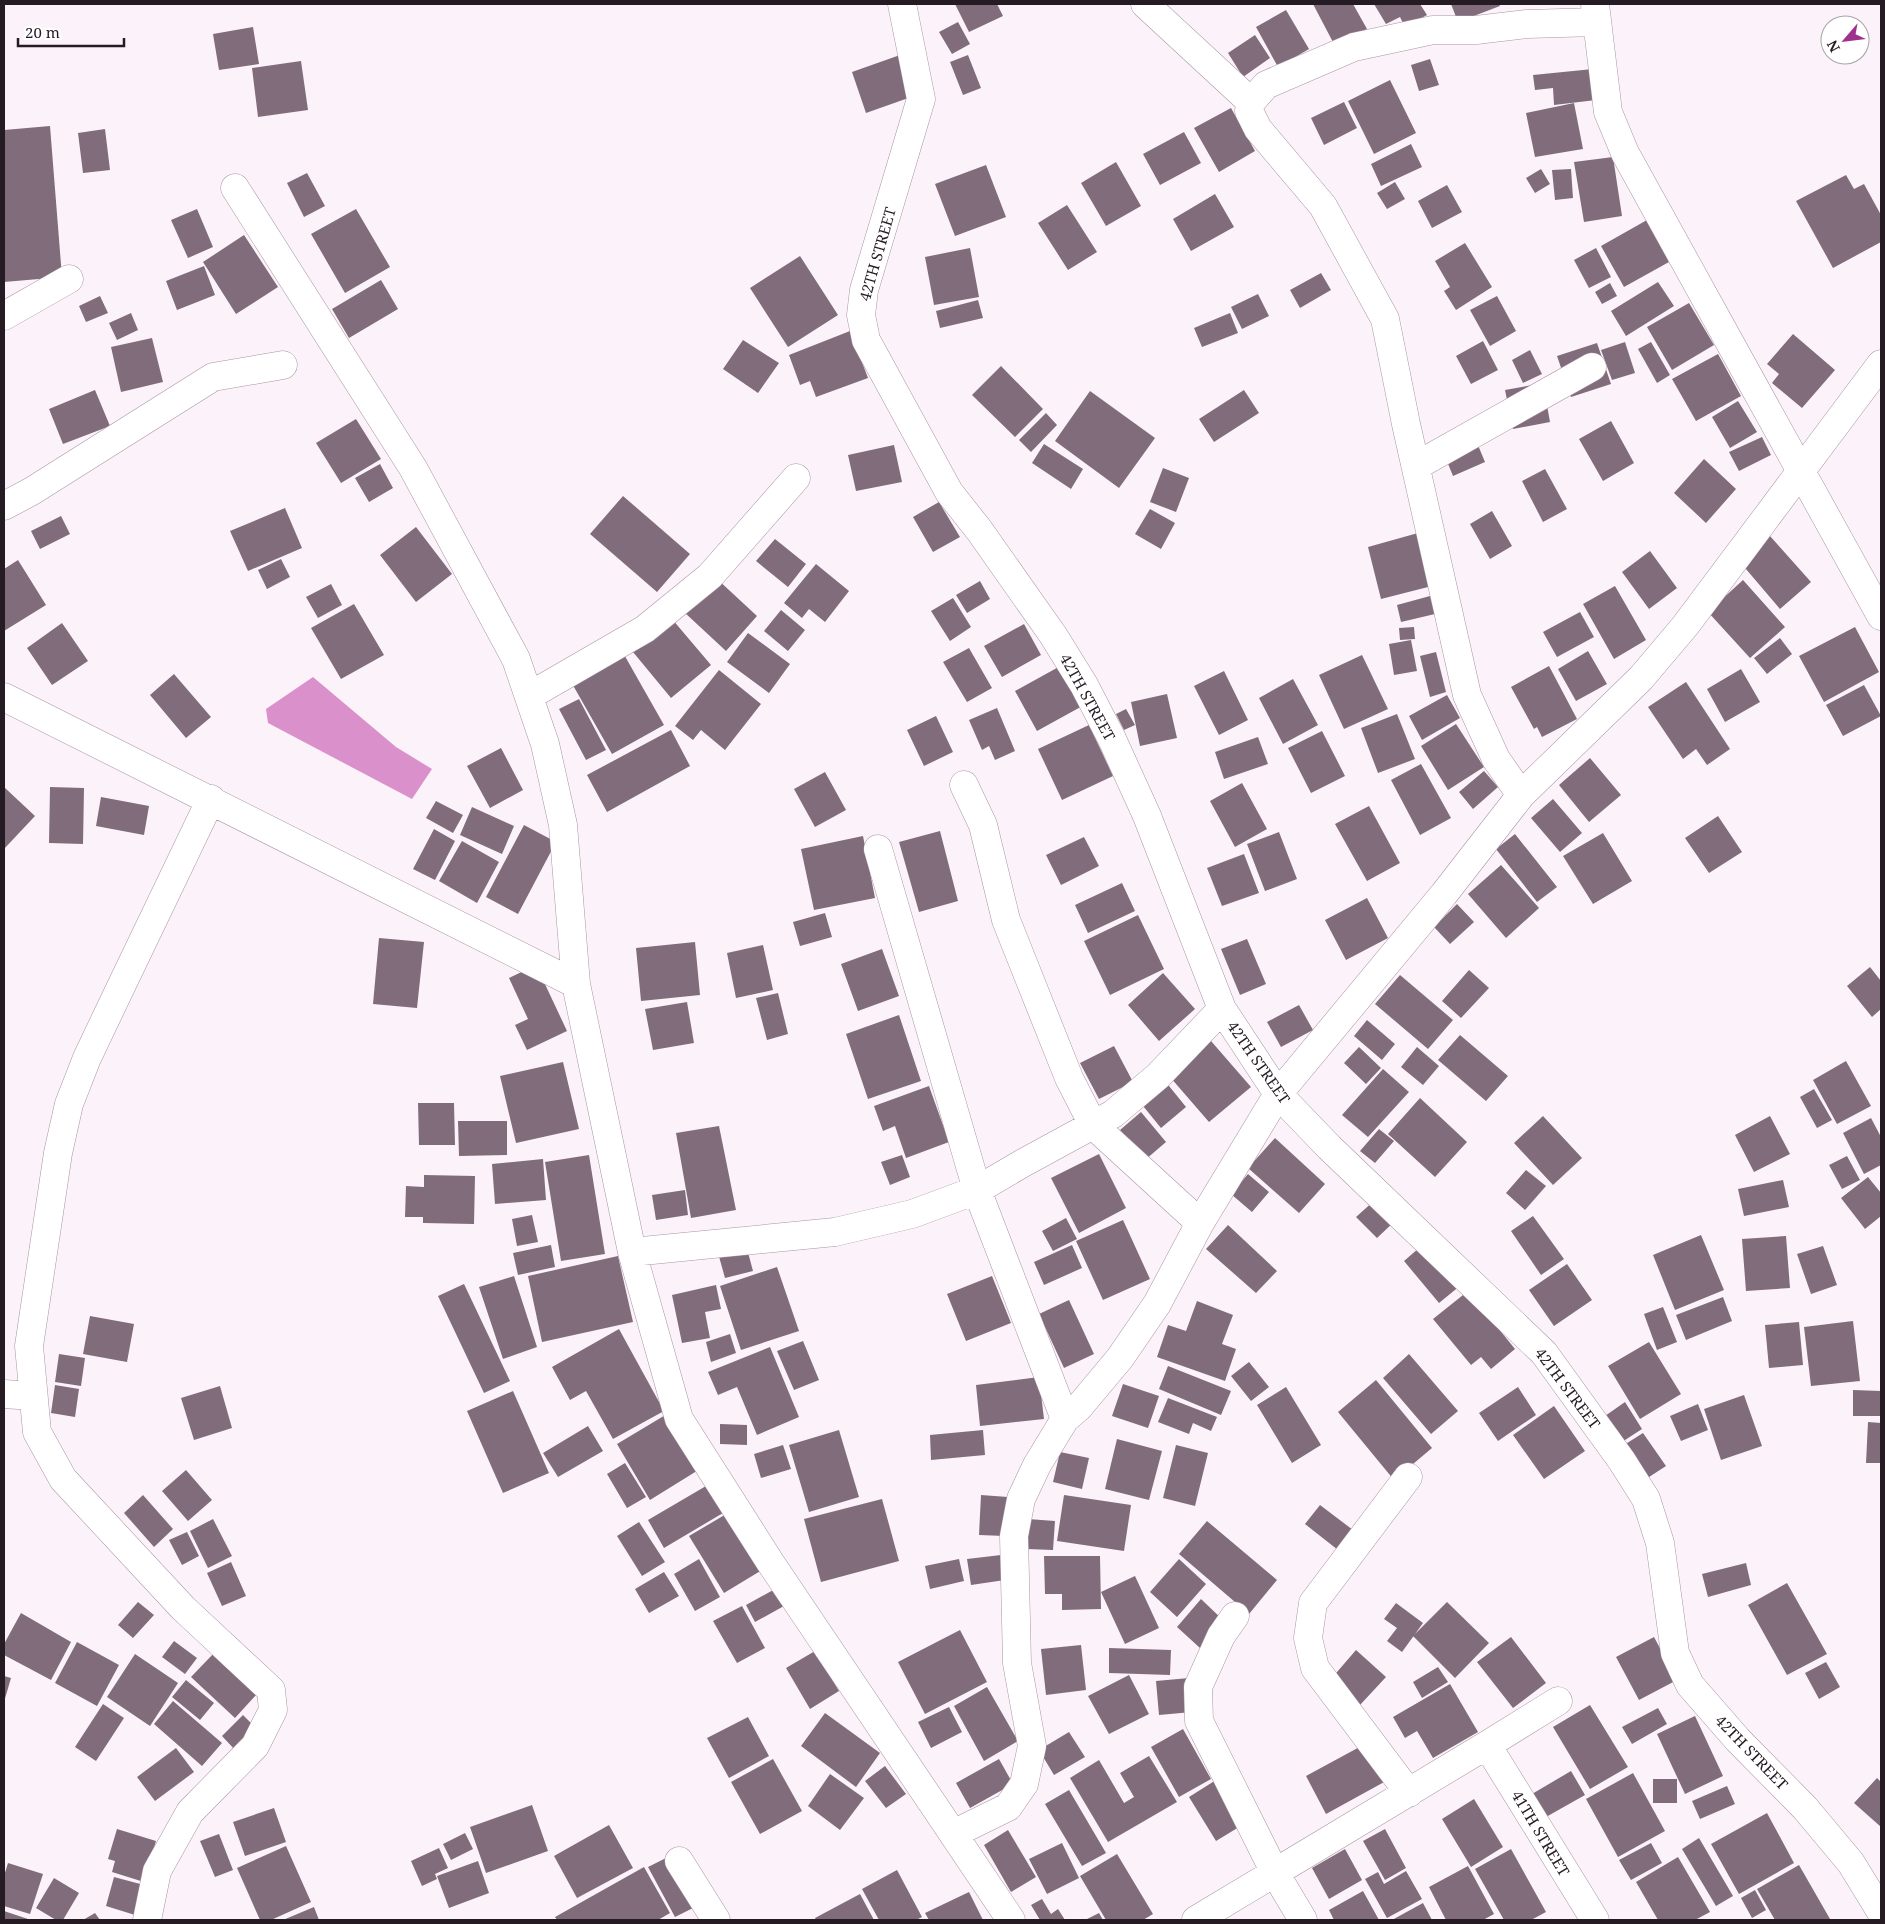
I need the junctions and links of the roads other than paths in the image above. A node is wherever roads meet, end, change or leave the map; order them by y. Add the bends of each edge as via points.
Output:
1 (902, 4) edge
2 (1145, 4) edge
3 (1596, 13) edge
4 (1251, 102) junction
5 (235, 188) dead end
6 (69, 279) dead end
7 (4, 316) edge
8 (1881, 364) edge
9 (283, 365) dead end
10 (1592, 367) dead end
11 (1416, 466) junction
12 (1801, 471) junction
13 (796, 478) dead end
14 (4, 506) edge
15 (1881, 616) edge
16 (529, 696) junction
17 (4, 697) edge
18 (964, 785) dead end
19 (1521, 795) junction
20 (211, 799) junction
21 (878, 849) dead end
22 (576, 984) junction
23 (1222, 1009) junction
24 (1278, 1094) junction
25 (1093, 1125) junction
26 (977, 1190) junction
27 (1200, 1223) junction
28 (632, 1252) junction
29 (4, 1394) edge
30 (34, 1396) junction
31 (1065, 1419) junction
32 (1408, 1477) dead end
33 (1235, 1616) dead end
34 (1558, 1701) dead end
35 (1488, 1746) junction
36 (1408, 1793) junction
37 (953, 1834) junction
38 (679, 1861) dead end
39 (1275, 1873) junction
40 (1881, 1912) edge
41 (146, 1920) edge
42 (716, 1920) edge
43 (1011, 1920) edge
44 (1196, 1920) edge
45 (1302, 1920) edge
46 (1594, 1920) edge

1 - 23 street, 42TH STREET via 921,99 864,290 861,315 866,340 949,492 1053,635 1084,686 1147,816
2 - 4 street
3 - 4 street via 1476,30 1433,30 1354,46 1266,85
3 - 12 street via 1608,112 1624,153
4 - 11 street via 1249,112 1258,129 1323,206 1385,319
5 - 16 street via 413,468 516,659
6 - 7 street
8 - 12 street
9 - 14 street via 213,377
10 - 11 street
11 - 19 street via 1467,695 1496,759
12 - 15 street
12 - 19 street via 1685,626 1641,678
13 - 16 street via 710,576 645,629
16 - 22 street via 545,744 563,824
17 - 20 street
18 - 25 street via 983,825 1006,920 1069,1078
19 - 24 street via 1444,894
20 - 22 street
20 - 30 street via 87,1058 69,1104 58,1153 29,1346
21 - 26 street
22 - 28 street
23 - 24 street, 42TH STREET
23 - 25 street via 1158,1076 1113,1114
24 - 27 street
24 - 40 street, 42TH STREET via 1550,1361 1646,1499 1660,1543 1675,1653 1690,1685 1738,1740 1805,1808 1851,1863
25 - 26 street
25 - 27 street
26 - 28 street via 912,1214 835,1232
26 - 31 street
27 - 31 street via 1157,1304 1120,1358 1080,1407
28 - 37 street via 679,1419 770,1562
29 - 30 street
30 - 41 street via 37,1432 63,1479 184,1608 271,1690 273,1710 255,1746 190,1812 157,1871
31 - 37 street via 1036,1465 1021,1499 1014,1536 1017,1663 1032,1746 1024,1784 1008,1807
32 - 36 street via 1313,1603 1308,1638 1316,1668
33 - 39 street via 1221,1636 1198,1687 1199,1721
34 - 35 street
35 - 36 street
35 - 46 street, 41TH STREET
36 - 39 street
37 - 43 street
38 - 42 street
39 - 44 street
39 - 45 street

